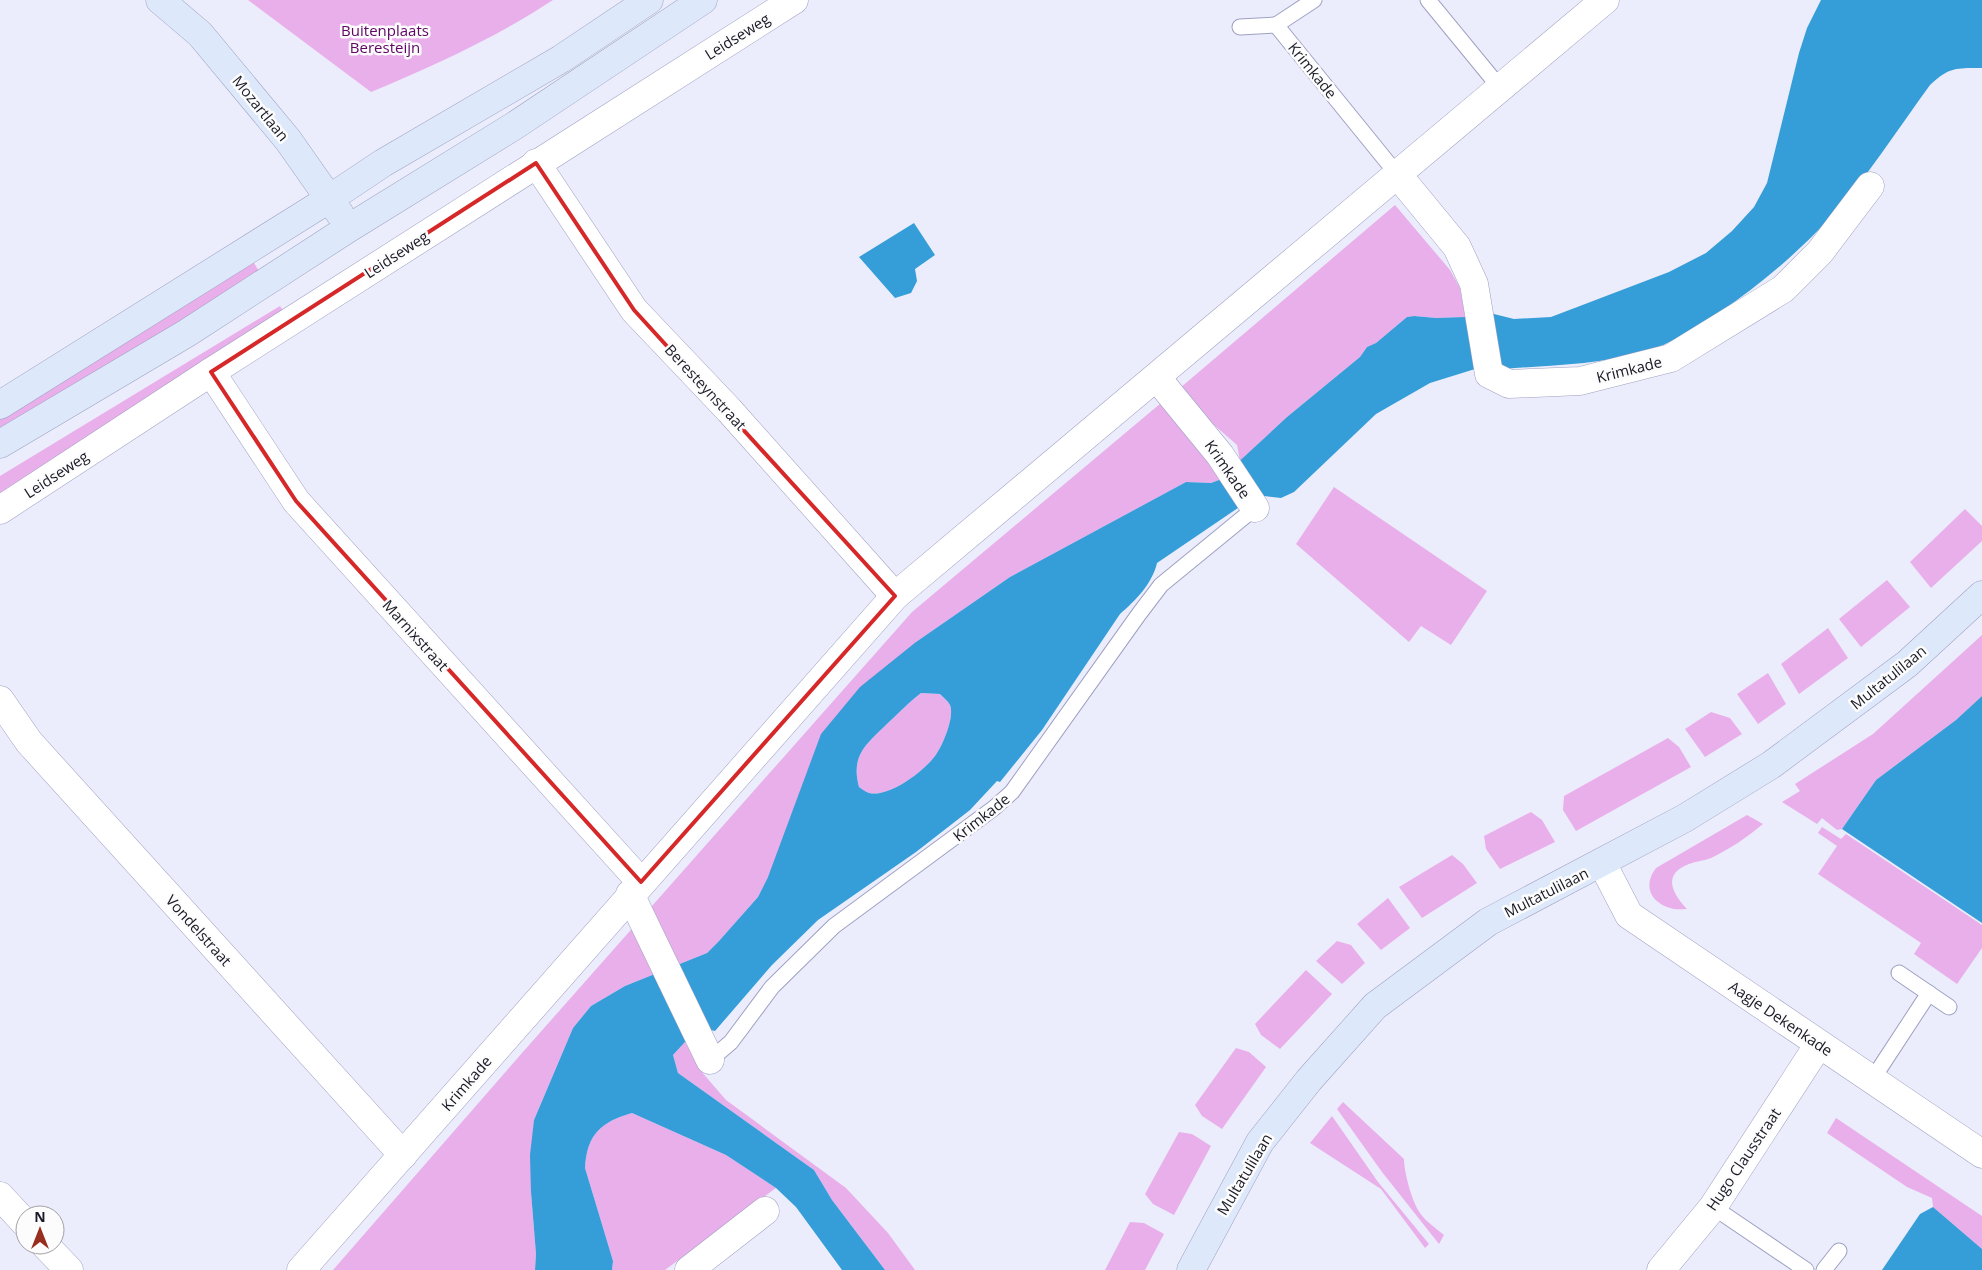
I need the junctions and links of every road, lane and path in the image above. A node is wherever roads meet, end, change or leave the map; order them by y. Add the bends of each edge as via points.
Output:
1 (160, 0) edge
2 (649, 0) edge
3 (703, 0) edge
4 (794, 0) edge
5 (1314, 0) edge
6 (1428, 0) edge
7 (1606, 0) edge
8 (1276, 25) junction
9 (1240, 27) dead end
10 (1500, 89) junction
11 (536, 164) junction
12 (1397, 174) junction
13 (1870, 186) dead end
14 (329, 199) junction
15 (349, 228) junction
16 (211, 372) junction
17 (1157, 378) junction
18 (0, 405) edge
19 (0, 444) edge
20 (1256, 508) joint
21 (0, 510) edge
22 (895, 596) junction
23 (1982, 596) edge
24 (0, 700) edge
25 (1602, 863) junction
26 (636, 888) junction
27 (1899, 973) dead end
28 (1929, 993) junction
29 (1949, 1007) dead end
30 (1819, 1044) junction
31 (704, 1049) joint
32 (1872, 1080) junction
33 (1982, 1154) edge
34 (403, 1155) junction
35 (0, 1196) edge
36 (1713, 1207) junction
37 (764, 1211) dead end
38 (15, 1212) edge
39 (1839, 1251) dead end
40 (55, 1255) edge
41 (69, 1270) edge
42 (301, 1270) edge
43 (689, 1270) edge
44 (1191, 1270) edge
45 (1661, 1270) edge
46 (1806, 1270) edge
47 (1824, 1270) edge

1 - 14 main road, Mozartlaan via 200,34 288,140
2 - 14 main road via 561,59
3 - 15 main road via 514,126
4 - 11 street, Leidseweg
5 - 8 lane
6 - 10 lane
7 - 10 street, Krimkade
8 - 9 lane
8 - 12 lane, Krimkade
10 - 12 street, Krimkade
11 - 16 street, Leidseweg
11 - 22 street, Beresteynstraat via 634,310 729,410
12 - 13 street, Krimkade via 1457,247 1474,284 1489,374 1509,384 1580,381 1671,358 1783,289 1820,252
12 - 17 street, Krimkade
14 - 15 main road, Mozartlaan
14 - 18 main road
15 - 19 main road via 187,333
16 - 21 street, Leidseweg
16 - 26 street, Marnixstraat via 296,501
17 - 20 street, Krimkade via 1220,455
17 - 22 street, Krimkade
20 - 31 lane, Krimkade via 1162,584 1012,792 834,926 772,987 730,1042
22 - 26 street, Krimkade
23 - 25 main road, Multatulilaan via 1907,664 1770,765 1685,818
24 - 34 street, Vondelstraat via 29,742
25 - 30 street, Aagje Dekenkade via 1629,915
25 - 44 main road, Multatulilaan via 1488,922 1375,1006 1260,1142
26 - 31 street, Krimkade via 664,966
26 - 34 street, Krimkade
27 - 28 lane
28 - 29 lane
28 - 32 lane
30 - 32 street, Aagje Dekenkade
30 - 36 street, Hugo Clausstraat
32 - 33 street, Aagje Dekenkade
34 - 42 street, Krimkade
35 - 38 street
36 - 45 street, Hugo Clausstraat
36 - 46 lane
37 - 43 street
39 - 47 lane
40 - 41 street

